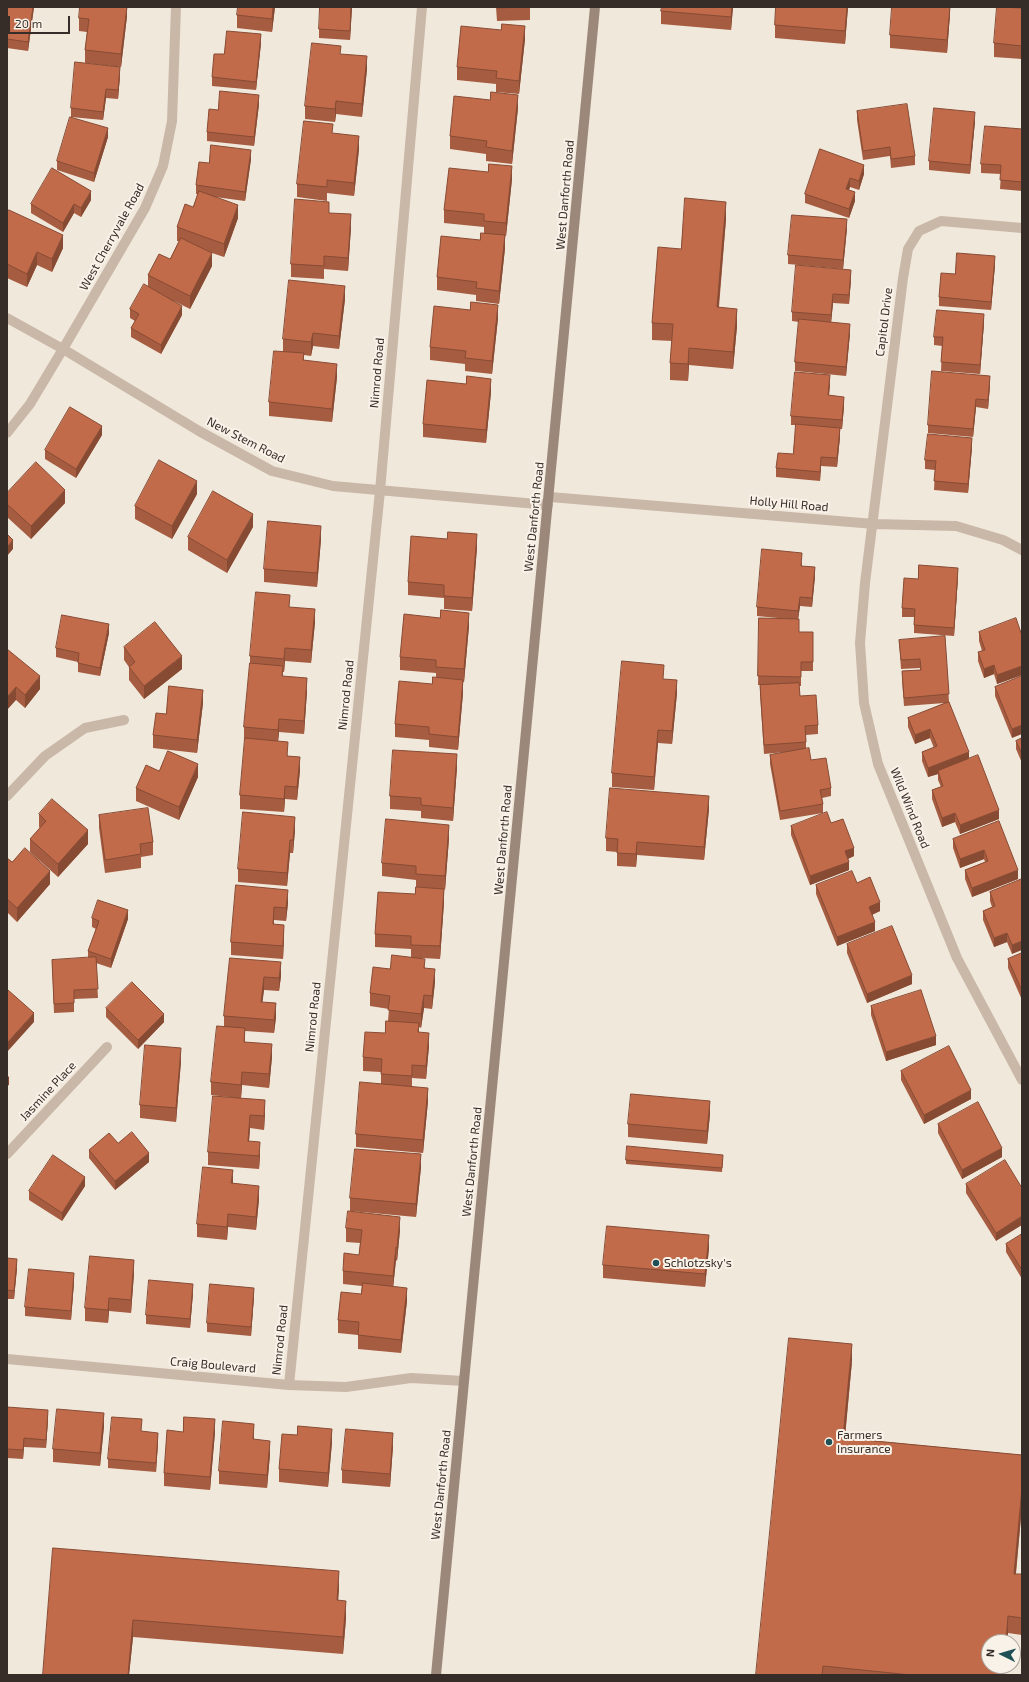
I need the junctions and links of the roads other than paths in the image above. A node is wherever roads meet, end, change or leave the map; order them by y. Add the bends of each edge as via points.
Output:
1 (176, 7) edge
2 (422, 7) edge
3 (595, 7) edge
4 (1022, 228) edge
5 (7, 318) edge
6 (63, 349) junction
7 (7, 433) edge
8 (380, 491) junction
9 (549, 500) junction
10 (874, 524) junction
11 (1022, 550) edge
12 (124, 720) dead end
13 (7, 796) edge
14 (108, 1046) dead end
15 (1022, 1080) edge
16 (7, 1154) edge
17 (7, 1359) edge
18 (464, 1381) junction
19 (289, 1385) junction
20 (436, 1675) edge

1 - 6 street, West Cherryvale Road via 172,121 163,166 145,208
2 - 8 street, Nimrod Road
3 - 9 main road, West Danforth Road
4 - 10 street, Capitol Drive via 941,221 919,231 908,249
5 - 6 street, New Stem Road
6 - 7 street, West Cherryvale Road via 30,404
6 - 8 street, New Stem Road via 199,431 272,471 333,486
8 - 9 street, New Stem Road
8 - 19 street, Nimrod Road
9 - 10 street, Holly Hill Road
9 - 18 main road, West Danforth Road
10 - 11 street, Holly Hill Road via 956,526 1003,540
10 - 15 street, Wild Wind Road via 865,583 860,643 864,703 878,764 956,958
12 - 13 street via 85,728 45,756
14 - 16 street, Jasmine Place
17 - 19 street, Craig Boulevard
18 - 19 street, Craig Boulevard via 411,1378 346,1387
18 - 20 main road, West Danforth Road

